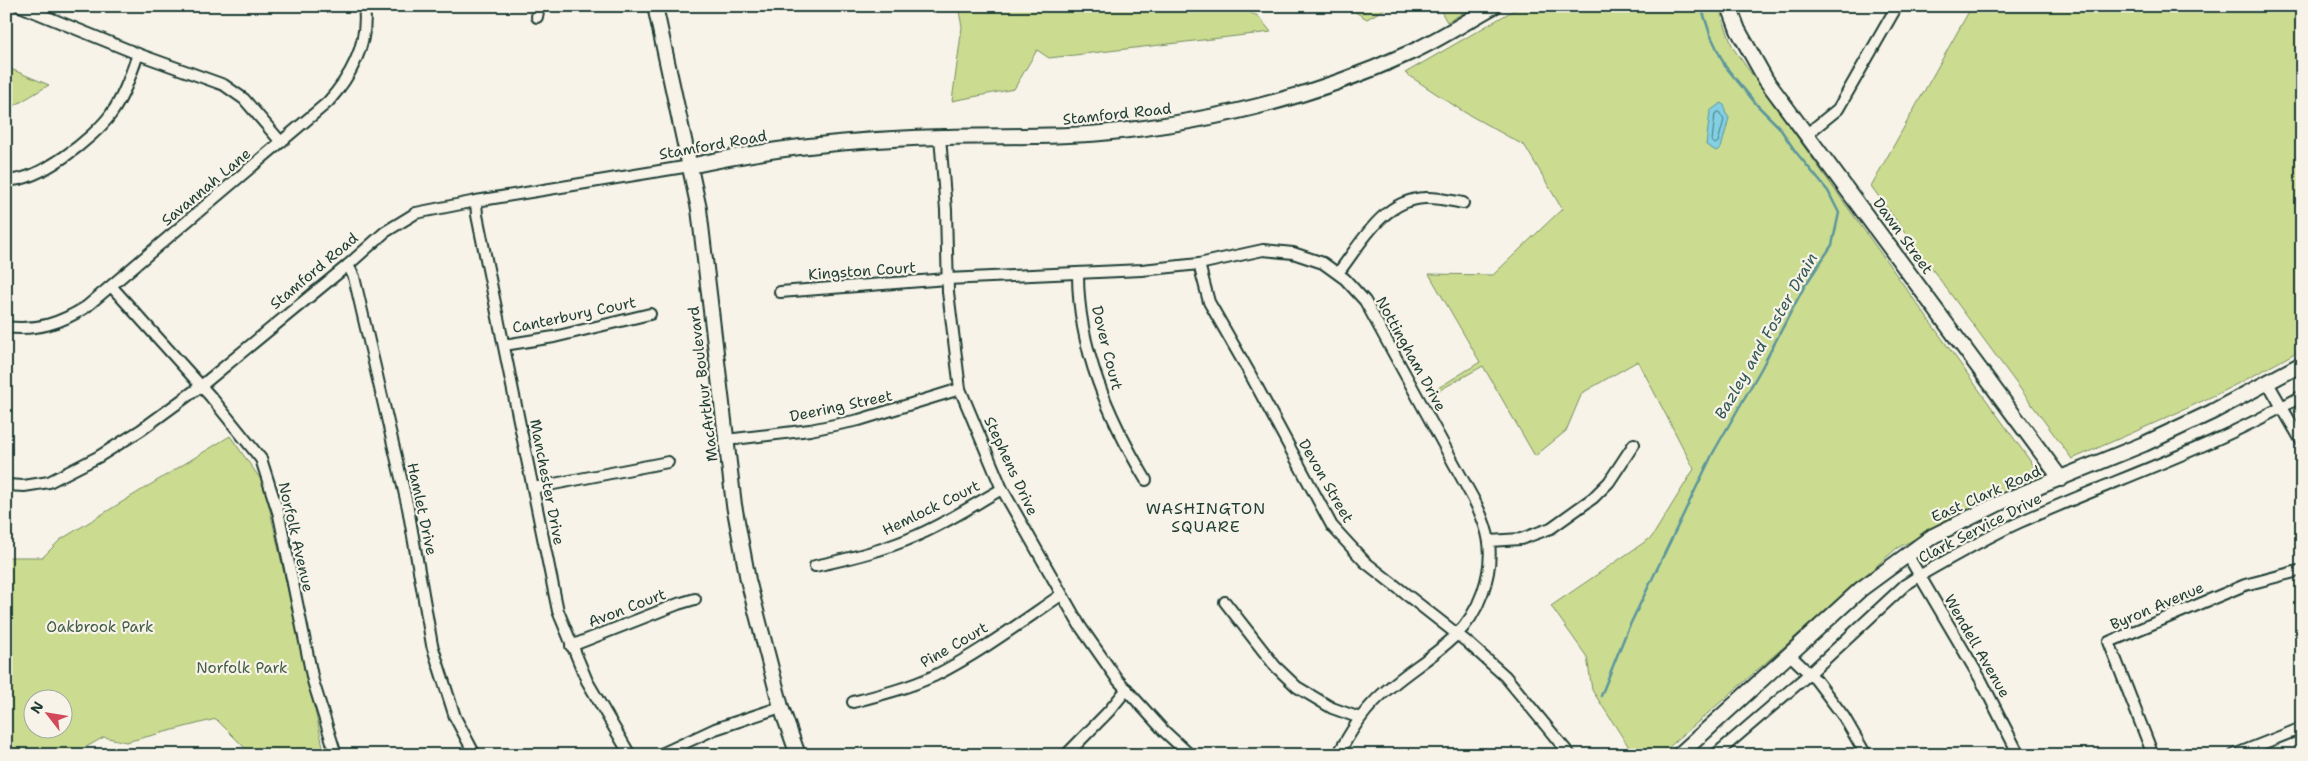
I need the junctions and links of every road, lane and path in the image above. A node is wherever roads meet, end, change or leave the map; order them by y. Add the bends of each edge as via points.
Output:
1 (20, 6) edge
2 (364, 6) edge
3 (539, 6) edge
4 (655, 6) edge
5 (1494, 6) edge
6 (1728, 6) edge
7 (1897, 6) edge
8 (537, 17) dead end
9 (138, 54) junction
10 (1808, 134) junction
11 (940, 137) junction
12 (281, 142) junction
13 (690, 166) junction
14 (6, 180) edge
15 (476, 201) junction
16 (1463, 203) dead end
17 (1199, 264) junction
18 (348, 265) junction
19 (1338, 273) junction
20 (1078, 274) junction
21 (947, 279) junction
22 (112, 286) junction
23 (780, 292) dead end
24 (650, 314) dead end
25 (6, 327) edge
26 (504, 345) junction
27 (2302, 364) edge
28 (2268, 383) junction
29 (200, 386) junction
30 (960, 389) junction
31 (2302, 396) edge
32 (2282, 407) junction
33 (726, 440) junction
34 (2302, 442) edge
35 (1634, 444) dead end
36 (668, 462) dead end
37 (2061, 479) junction
38 (1146, 480) dead end
39 (6, 485) edge
40 (533, 488) junction
41 (1002, 489) junction
42 (1489, 541) junction
43 (1907, 554) junction
44 (815, 566) dead end
45 (2302, 570) edge
46 (1919, 576) junction
47 (1061, 595) junction
48 (695, 599) dead end
49 (1225, 602) dead end
50 (1457, 635) junction
51 (571, 646) junction
52 (1790, 655) junction
53 (1808, 675) junction
54 (1127, 689) junction
55 (853, 702) dead end
56 (781, 707) junction
57 (1360, 718) junction
58 (2302, 728) edge
59 (336, 755) edge
60 (475, 755) edge
61 (630, 755) edge
62 (659, 755) edge
63 (798, 755) edge
64 (1066, 755) edge
65 (1190, 755) edge
66 (1338, 755) edge
67 (1570, 755) edge
68 (1679, 755) edge
69 (1715, 755) edge
70 (1866, 755) edge
71 (2019, 755) edge
72 (2153, 755) edge
73 (2234, 755) edge

1 - 9 street
2 - 12 street, Savannah Lane via 365,28 360,52 342,87
3 - 8 street
4 - 13 street, MacArthur Boulevard
5 - 11 street, Stamford Road via 1405,55 1278,101 1174,124 1101,133 1054,137
6 - 10 street, Dawn Street via 1766,80
7 - 10 street via 1838,110
9 - 12 street via 234,91
9 - 14 street via 120,100 97,129 58,162 42,171 13,181
10 - 37 street, Dawn Street
11 - 13 street, Stamford Road via 784,149
11 - 21 street, Stephens Drive
12 - 22 street, Savannah Lane
13 - 15 street, Stamford Road
13 - 33 street, MacArthur Boulevard via 704,251
15 - 18 street, Stamford Road via 416,213 385,232
15 - 26 street, Manchester Drive
16 - 19 street via 1425,198 1407,201 1385,214 1368,231
17 - 19 street, Nottingham Drive via 1251,252 1280,251 1314,259
17 - 20 street, Nottingham Drive
17 - 50 street, Devon Street via 1209,302 1332,526 1365,562
18 - 29 street, Stamford Road
18 - 60 street, Hamlet Drive via 354,277 408,508 432,645 455,717
19 - 42 street, Nottingham Drive via 1365,301 1375,318 1475,502
20 - 21 street, Nottingham Drive
20 - 38 street, Dover Court via 1082,317 1097,382 1118,433
21 - 23 street, Kingston Court
21 - 30 street, Stephens Drive
22 - 25 street, Savannah Lane via 67,319 37,328
22 - 29 street, Norfolk Avenue
24 - 26 street, Canterbury Court via 554,337
26 - 40 street, Manchester Drive
27 - 28 street, East Clark Road
28 - 32 street
28 - 37 street, East Clark Road via 2144,444
29 - 39 street, Stamford Road via 141,430 57,478 24,486
29 - 59 street, Norfolk Avenue via 261,460 278,515 313,681
30 - 33 street, Deering Street via 858,420 810,430
30 - 41 street, Stephens Drive
31 - 32 street, Clark Service Drive
32 - 34 street
32 - 46 street, Clark Service Drive via 2166,462 2020,522
33 - 56 street, MacArthur Boulevard via 748,580
35 - 42 street via 1609,482 1593,498 1551,528 1521,539
36 - 40 street
37 - 43 street, East Clark Road via 1963,519
40 - 51 street, Manchester Drive via 552,588
41 - 44 street, Hemlock Court via 898,544 855,558
41 - 47 street, Stephens Drive
42 - 50 street, Nottingham Drive via 1490,557 1482,594
43 - 46 street, Wendell Avenue
43 - 52 street, East Clark Road via 1861,589
45 - 72 street, Byron Avenue via 2245,585 2109,642
46 - 53 street, Clark Service Drive via 1905,585
46 - 71 street, Wendell Avenue via 1981,680
47 - 54 street, Stephens Drive via 1106,664
47 - 55 street, Pine Court via 933,676
48 - 51 street, Avon Court
49 - 57 street via 1275,666 1297,687 1332,708
50 - 57 street, Nottingham Drive via 1402,676
50 - 67 street, Devon Street via 1505,676
51 - 61 street, Manchester Drive
52 - 53 street
52 - 68 street, East Clark Road
53 - 69 street, Clark Service Drive
53 - 70 street via 1816,680 1844,717
54 - 64 street
54 - 65 street, Stephens Drive
56 - 62 street via 715,729
56 - 63 street, MacArthur Boulevard
57 - 66 street, Nottingham Drive
58 - 73 street

